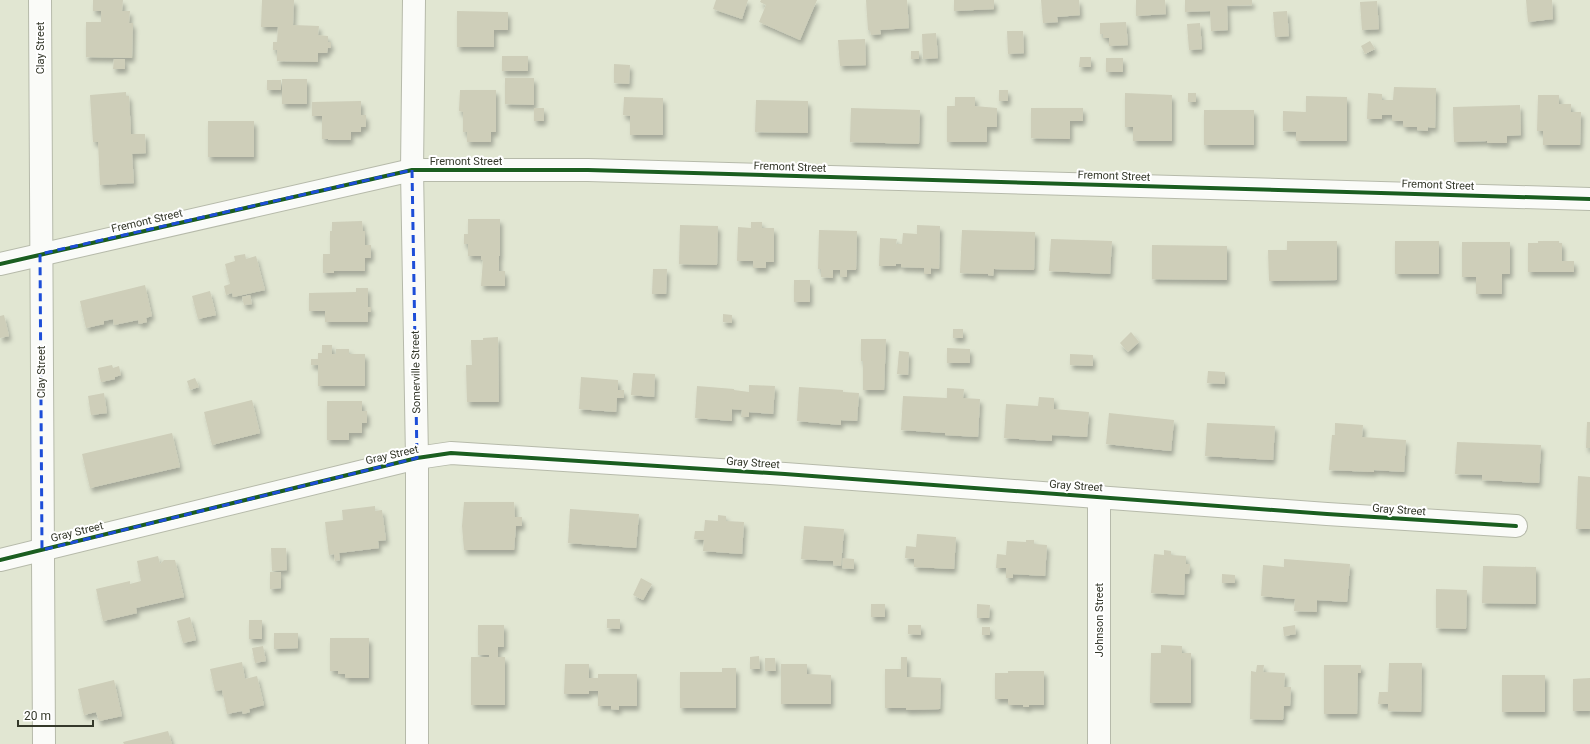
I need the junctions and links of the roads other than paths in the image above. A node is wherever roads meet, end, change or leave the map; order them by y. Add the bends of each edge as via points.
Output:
1 (40, 0) edge
2 (414, 0) edge
3 (412, 170) junction
4 (1590, 199) edge
5 (40, 254) junction
6 (0, 264) edge
7 (418, 458) junction
8 (1099, 496) junction
9 (1516, 526) dead end
10 (42, 550) junction
11 (0, 560) edge
12 (44, 744) edge
13 (418, 744) edge
14 (1099, 744) edge

1 - 5 street, Clay Street
2 - 3 street, Somerville Street
3 - 4 street, Fremont Street via 588,170
3 - 5 street, Fremont Street
3 - 7 street, Somerville Street
5 - 6 street, Fremont Street
5 - 10 street, Clay Street
7 - 8 street, Gray Street via 451,453
7 - 10 street, Gray Street
7 - 13 street, Somerville Street
8 - 9 street, Gray Street
8 - 14 street, Johnson Street
10 - 11 street, Gray Street
10 - 12 street, Clay Street

